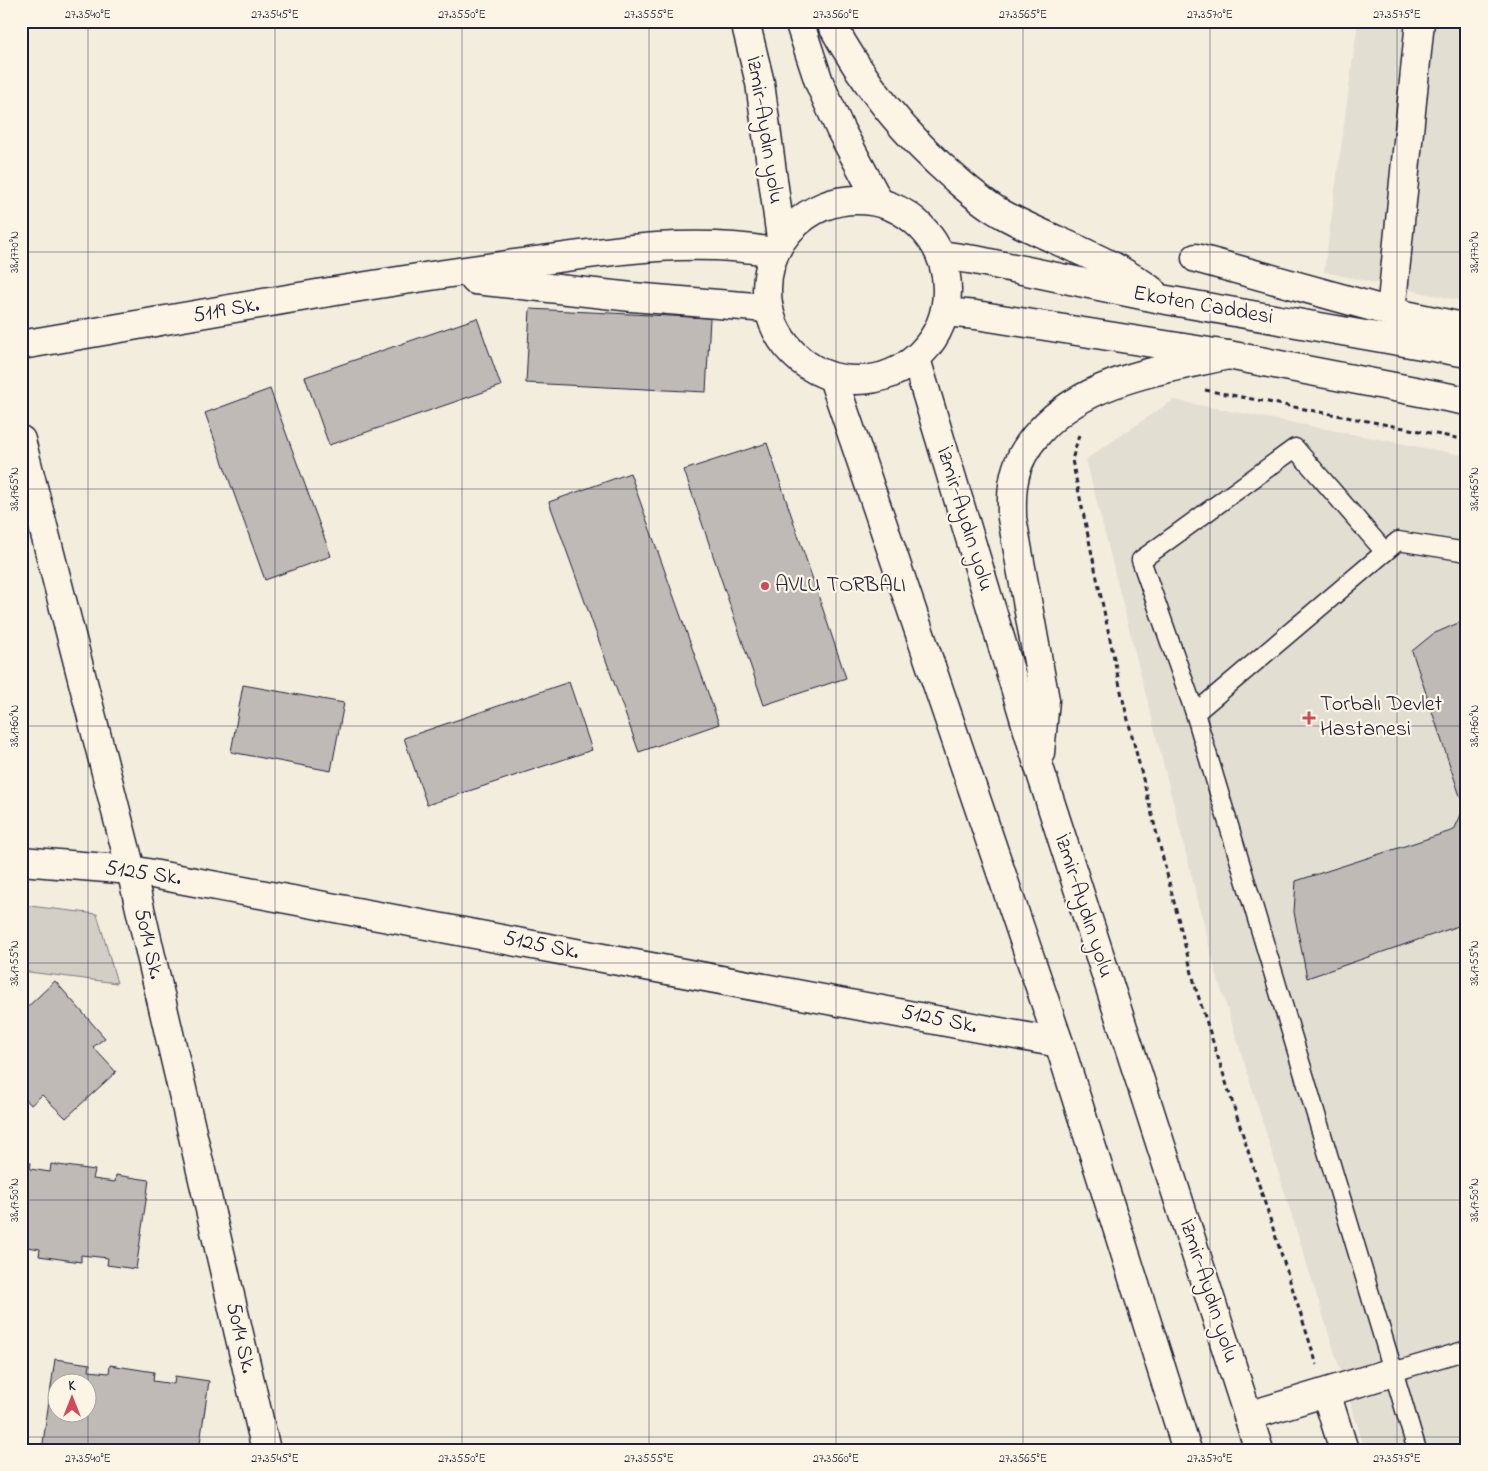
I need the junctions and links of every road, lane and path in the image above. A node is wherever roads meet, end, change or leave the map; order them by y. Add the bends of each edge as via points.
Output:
1 (745, 21) edge
2 (799, 21) edge
3 (830, 21) edge
4 (1420, 21) edge
5 (879, 202) junction
6 (777, 246) junction
7 (941, 255) junction
8 (1196, 258) dead end
9 (431, 276) junction
10 (1161, 299) junction
11 (767, 308) junction
12 (945, 312) junction
13 (1391, 312) junction
14 (1467, 328) edge
15 (21, 345) edge
16 (1467, 353) edge
17 (1228, 355) junction
18 (916, 359) junction
19 (833, 378) junction
20 (1467, 401) edge
21 (21, 440) edge
22 (1385, 552) junction
23 (1467, 552) edge
24 (1195, 713) junction
25 (1039, 767) junction
26 (21, 860) edge
27 (131, 870) junction
28 (1059, 1043) junction
29 (1467, 1350) edge
30 (1393, 1372) junction
31 (1326, 1392) junction
32 (1248, 1416) junction
33 (266, 1450) edge
34 (1187, 1450) edge
35 (1259, 1450) edge
36 (1344, 1450) edge
37 (1417, 1450) edge

1 - 6 main road, İzmir-Aydın yolu via 760,83
2 - 5 main road via 819,82
3 - 10 main road via 862,76 885,107 938,164 1002,214 1142,282
4 - 13 main road
5 - 6 main road via 851,200 824,205 800,219
5 - 7 main road via 905,213 926,231
6 - 9 main road via 634,248
6 - 11 main road via 766,279
7 - 10 main road, Ekoten Caddesi
7 - 12 main road via 947,283
8 - 13 main road
9 - 11 main road
9 - 15 main road, 5119 Sk.
10 - 16 main road, Ekoten Caddesi
11 - 19 main road via 775,330 788,350 806,365
12 - 17 main road, Ekoten Caddesi
12 - 18 main road via 935,336
13 - 14 main road
17 - 20 main road, Ekoten Caddesi
17 - 25 main road via 1095,391 1048,422 1022,456 1014,478 1012,518 1045,700
18 - 19 main road via 891,374 862,380
18 - 25 main road, İzmir-Aydın yolu
19 - 28 main road
21 - 27 main road, 5014 Sk.
22 - 23 lane via 1398,541
22 - 24 lane
22 - 24 lane via 1295,448 1141,560
24 - 30 lane
25 - 32 main road, İzmir-Aydın yolu
26 - 27 main road, 5125 Sk.
27 - 28 main road, 5125 Sk.
27 - 33 main road, 5014 Sk.
28 - 34 main road
29 - 30 lane
30 - 31 main road
30 - 37 lane
31 - 32 main road
31 - 36 main road
32 - 35 main road, İzmir-Aydın yolu

